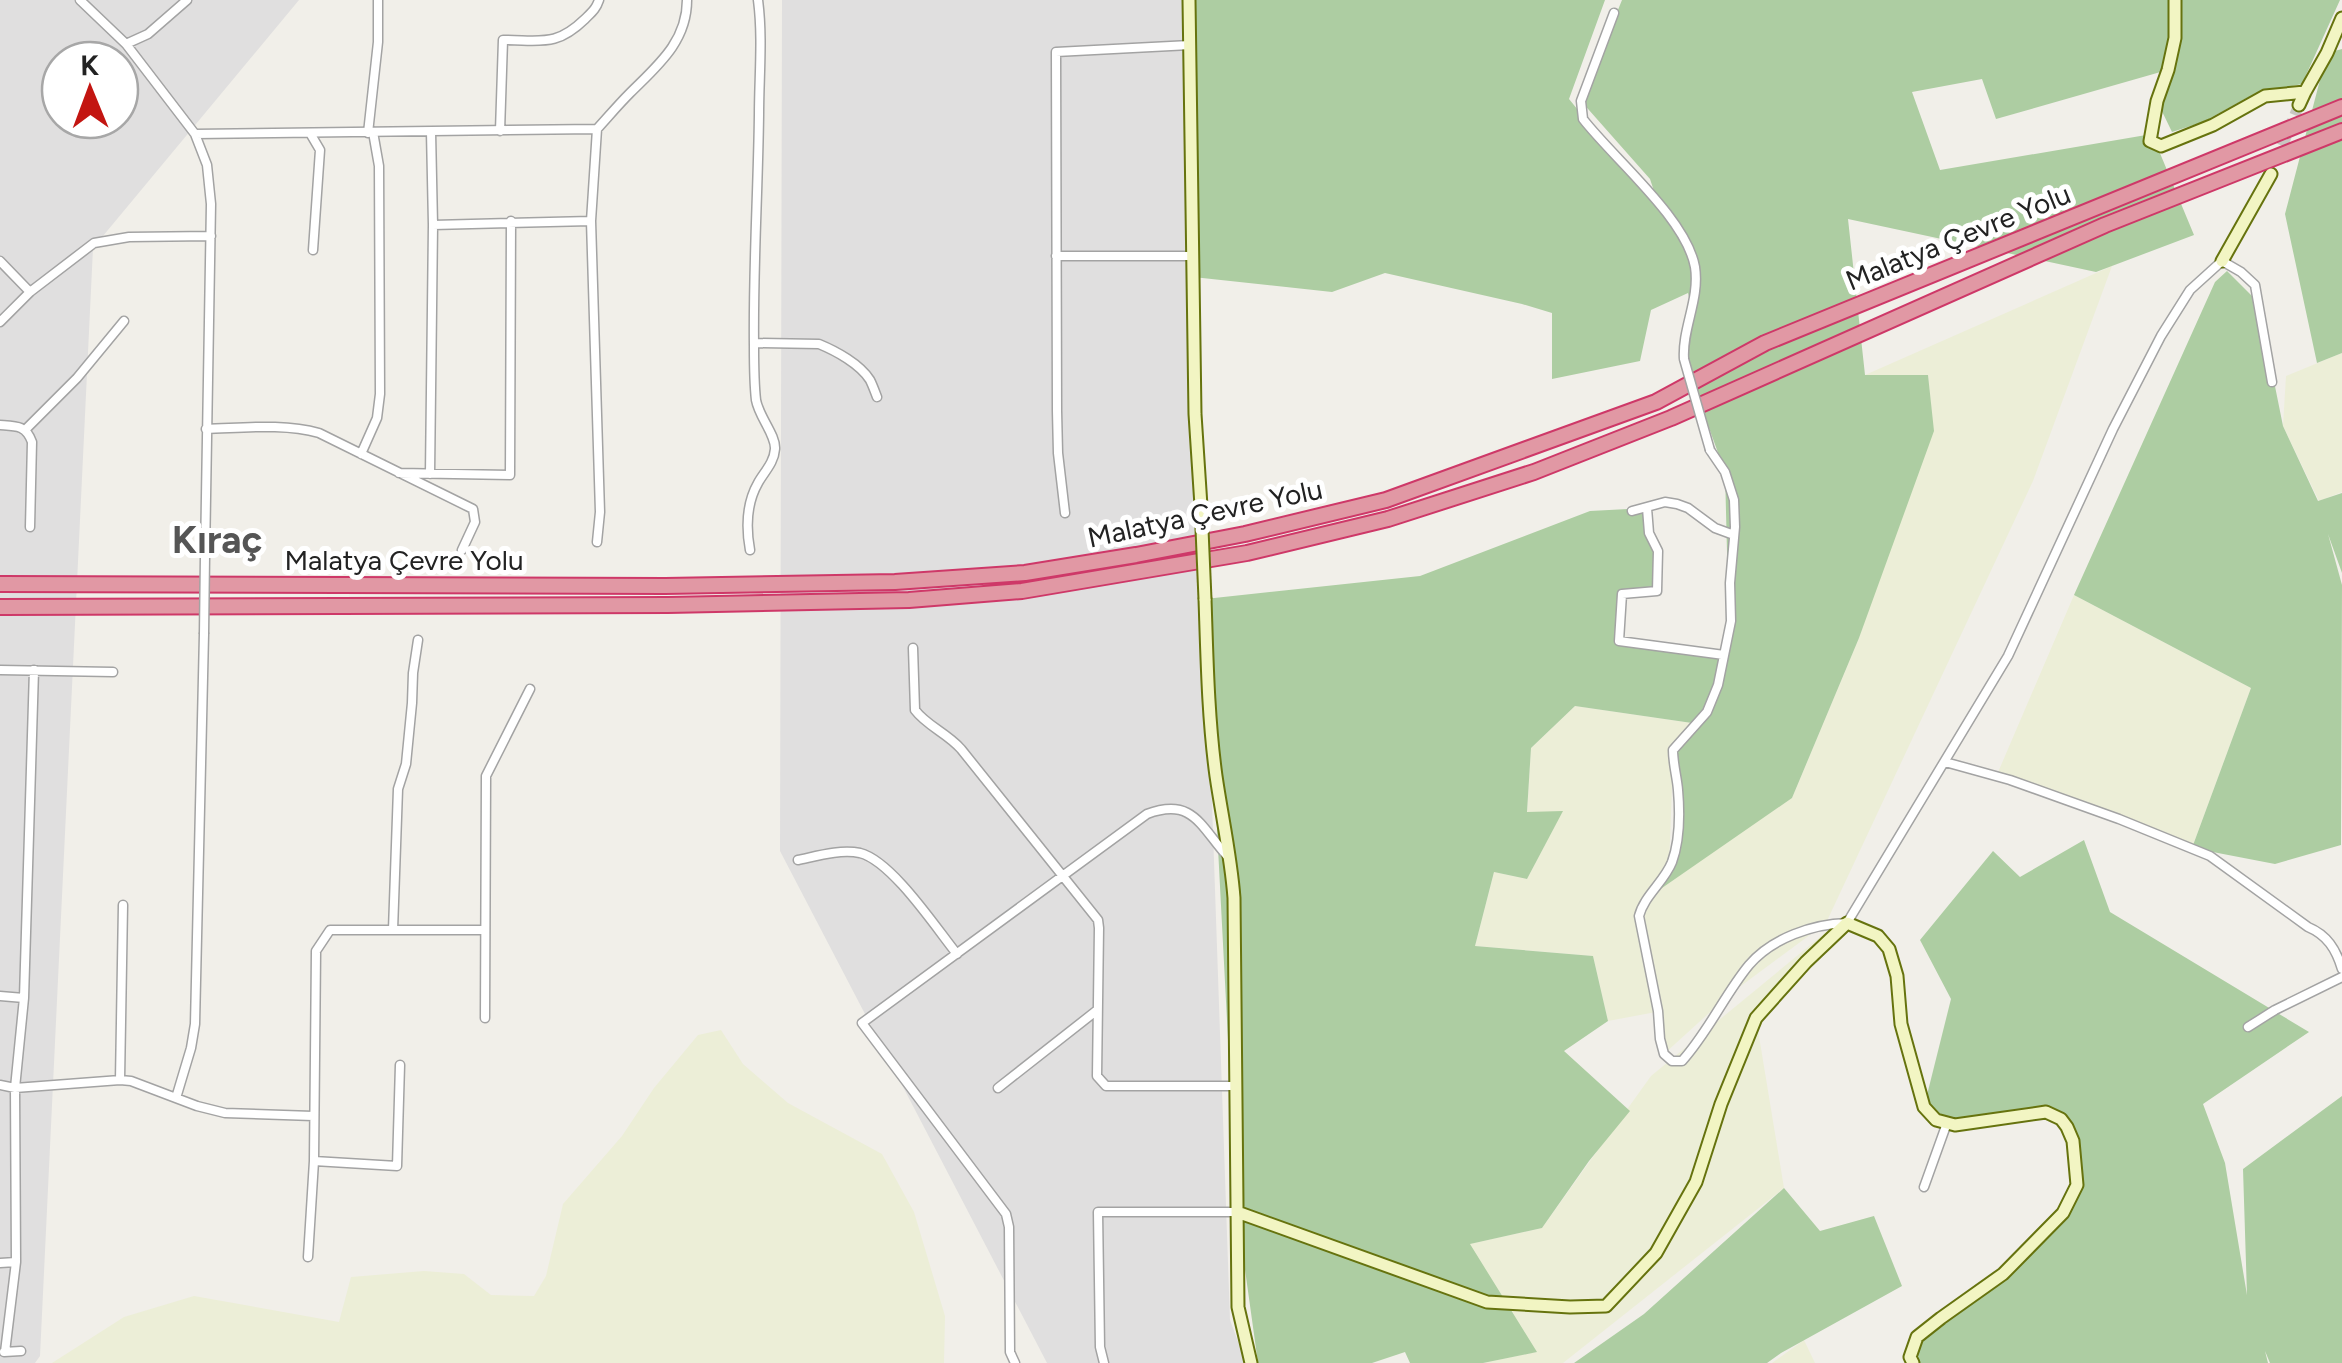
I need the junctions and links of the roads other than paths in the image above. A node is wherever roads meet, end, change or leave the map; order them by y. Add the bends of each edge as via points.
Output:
1 (80, 0) edge
2 (187, 0) edge
3 (378, 0) edge
4 (599, 0) edge
5 (687, 0) edge
6 (758, 0) edge
7 (1188, 0) edge
8 (2176, 0) edge
9 (1614, 14) dead end
10 (2342, 18) edge
11 (122, 40) edge
12 (135, 40) edge
13 (1190, 45) junction
14 (140, 62) edge
15 (2305, 92) junction
16 (2300, 105) tunnel mouth
17 (2342, 107) edge
18 (597, 129) junction
19 (2342, 131) edge
20 (431, 132) junction
21 (500, 132) junction
22 (310, 133) junction
23 (370, 133) junction
24 (195, 134) junction
25 (2271, 174) tunnel mouth
26 (512, 221) junction
27 (591, 221) junction
28 (433, 225) junction
29 (211, 236) junction
30 (313, 250) dead end
31 (1056, 256) junction
32 (1193, 256) junction
33 (0, 261) edge
34 (2222, 262) junction
35 (30, 292) junction
36 (124, 321) dead end
37 (0, 322) edge
38 (754, 342) junction
39 (2272, 382) dead end
40 (877, 397) dead end
41 (0, 425) edge
42 (26, 429) junction
43 (206, 429) junction
44 (361, 454) junction
45 (400, 473) junction
46 (430, 474) junction
47 (1647, 508) junction
48 (1632, 511) dead end
49 (1065, 513) dead end
50 (30, 527) dead end
51 (1734, 535) junction
52 (597, 542) dead end
53 (462, 550) dead end
54 (750, 550) dead end
55 (0, 584) edge
56 (0, 607) edge
57 (418, 640) dead end
58 (913, 648) dead end
59 (1724, 654) junction
60 (0, 670) edge
61 (34, 670) junction
62 (113, 672) dead end
63 (530, 689) dead end
64 (1945, 762) junction
65 (798, 860) dead end
66 (1232, 860) junction
67 (1064, 875) junction
68 (123, 905) dead end
69 (1847, 922) junction
70 (393, 930) junction
71 (485, 930) junction
72 (957, 954) junction
73 (2342, 968) edge
74 (2342, 977) edge
75 (0, 996) edge
76 (24, 998) junction
77 (1096, 1011) junction
78 (485, 1018) dead end
79 (2248, 1027) dead end
80 (400, 1065) dead end
81 (120, 1080) junction
82 (0, 1085) edge
83 (1235, 1086) junction
84 (16, 1088) junction
85 (998, 1088) dead end
86 (176, 1098) junction
87 (314, 1116) junction
88 (1947, 1123) junction
89 (314, 1162) junction
90 (1924, 1188) dead end
91 (1237, 1212) junction
92 (308, 1257) dead end
93 (16, 1262) junction
94 (0, 1264) edge
95 (21, 1351) dead end
96 (2, 1352) edge
97 (1015, 1363) edge
98 (1104, 1363) edge
99 (1251, 1363) edge
100 (1913, 1363) edge

1 - 11 street
2 - 12 street
3 - 23 street
4 - 21 street via 561,38 503,40
5 - 18 street via 680,35 662,63
6 - 38 street
7 - 13 street
8 - 15 street via 2150,141 2161,146 2265,96
9 - 51 street, bridge via 1581,101 1583,119 1674,222 1688,247 1695,289 1684,359 1710,450 1734,500
10 - 15 street
13 - 31 street via 1056,52
13 - 32 street
14 - 24 street
15 - 16 street
17 - 55 highway, Malatya Çevre Yolu via 1765,343 1656,402 1386,500 1245,534 1025,572 895,582
18 - 21 street
18 - 27 street
19 - 56 highway, Malatya Çevre Yolu via 2105,225 1672,418 1534,472 1388,519 1247,554 1022,591 909,600
20 - 21 street
20 - 23 street
20 - 28 street
22 - 23 street
22 - 24 street
22 - 30 street via 320,150
23 - 44 street via 379,166 380,394
24 - 29 street via 210,180
25 - 34 street
26 - 27 street
26 - 28 street
26 - 46 street via 510,475
27 - 52 street
28 - 46 street
29 - 35 street via 94,243
29 - 43 street
31 - 32 street
31 - 49 street
32 - 66 street, bridge via 1213,744
33 - 35 street
34 - 39 street via 2254,285
34 - 64 street via 2190,290 2161,336 2008,656
35 - 37 street
36 - 42 street
38 - 40 street via 827,347 870,379
38 - 54 street via 756,400 776,444 750,506
41 - 42 street
42 - 50 street via 32,442
43 - 44 street via 306,429
43 - 86 street, bridge via 196,1014
44 - 45 street
45 - 46 street
45 - 53 street via 472,509 476,522
47 - 48 street
47 - 51 street via 1677,504
47 - 59 street via 1658,552 1657,590 1622,594 1619,642
51 - 59 street
57 - 70 street via 398,789
58 - 67 street via 915,710 962,749
59 - 69 street via 1708,712 1673,750 1673,858 1638,916 1664,1054 1682,1060 1750,964 1772,946 1804,930
60 - 61 street
61 - 62 street
61 - 76 street
63 - 71 street via 486,776
64 - 69 street
64 - 73 street via 2210,856 2321,933
65 - 72 street via 857,852 878,861
66 - 67 street via 1190,813 1174,807 1147,814
66 - 83 street
67 - 72 street
67 - 77 street via 1100,928
68 - 81 street
69 - 88 street via 1889,949 1924,1107
69 - 91 street via 1756,1018 1696,1182 1656,1254 1606,1306 1487,1302
70 - 71 street
70 - 87 street via 330,930 316,951
71 - 78 street
72 - 97 street via 862,1023 1006,1214
74 - 79 street
75 - 76 street
76 - 84 street
77 - 83 street via 1096,1076 1106,1086
77 - 85 street
80 - 89 street via 398,1166
81 - 84 street
81 - 86 street
82 - 84 street
83 - 91 street
84 - 93 street
86 - 87 street via 226,1113
87 - 89 street
88 - 90 street
88 - 100 street via 2046,1112 2061,1119 2073,1141 2077,1185 2064,1212 2003,1274 1918,1337
89 - 92 street
91 - 98 street via 1098,1212
91 - 99 street via 1238,1307
93 - 94 street
93 - 96 street
95 - 96 street

